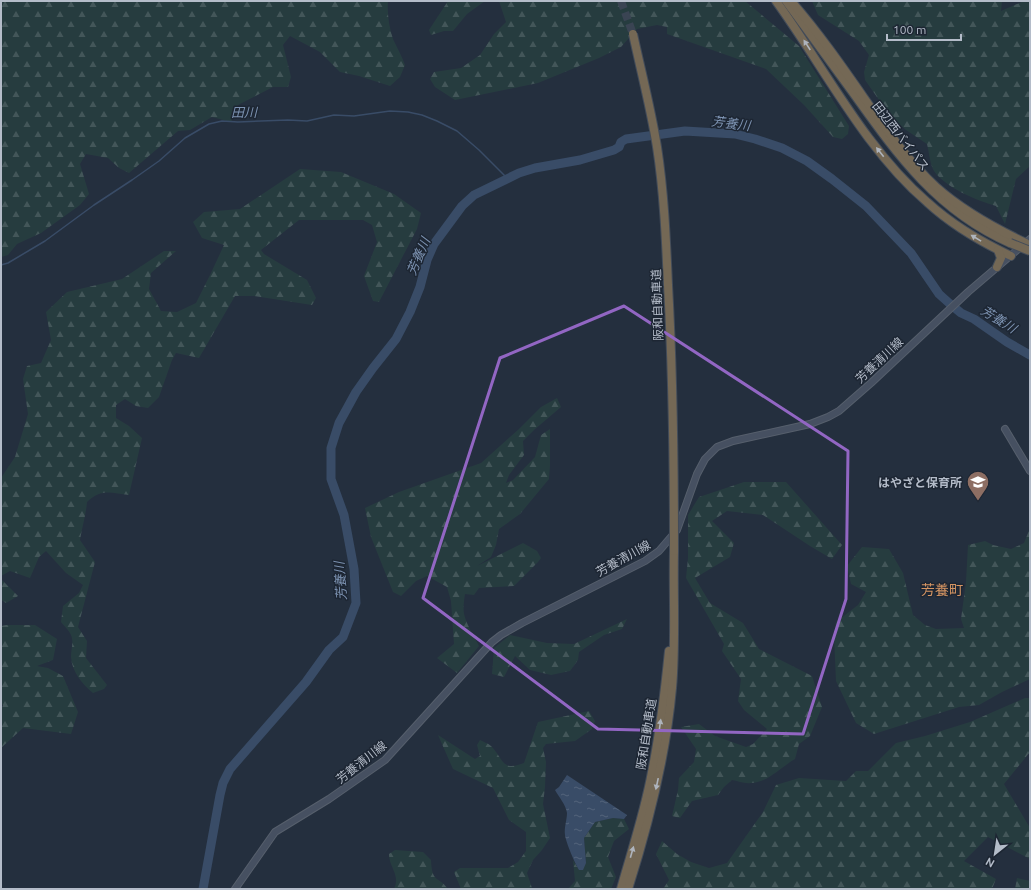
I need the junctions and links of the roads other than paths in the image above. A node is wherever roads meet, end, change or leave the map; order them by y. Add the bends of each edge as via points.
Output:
1 (776, 1) edge
2 (786, 1) edge
3 (792, 1) edge
4 (633, 34) tunnel mouth
5 (1028, 241) edge
6 (998, 250) junction
7 (1030, 250) edge
8 (1011, 256) junction
9 (997, 268) junction
10 (1005, 429) dead end
11 (1030, 471) edge
12 (674, 579) junction
13 (235, 889) edge
14 (621, 889) edge
15 (628, 889) edge

6 -> 1 highway via 951,222 926,202 898,173 865,133
2 - 7 highway, 田辺西バイパス, bridge via 878,128 921,181 959,213 987,231
3 - 5 highway via 892,137 924,175 963,209 998,230
4 - 12 highway, 阪和自動車道, bridge via 657,147 665,234 670,344
5 - 8 main road, 芳養清川線
6 - 8 highway
6 - 9 highway via 1001,258
8 - 9 main road, 芳養清川線
9 - 13 main road, 芳養清川線 via 965,294 839,411 810,424 717,447 705,459 696,474 677,530 659,551 522,623 492,642 385,760 329,799 274,832
10 - 11 main road
14 -> 12 highway, 阪和自動車道 via 645,803 657,744 669,653
12 -> 15 highway, 阪和自動車道 via 673,680 667,732 654,798

